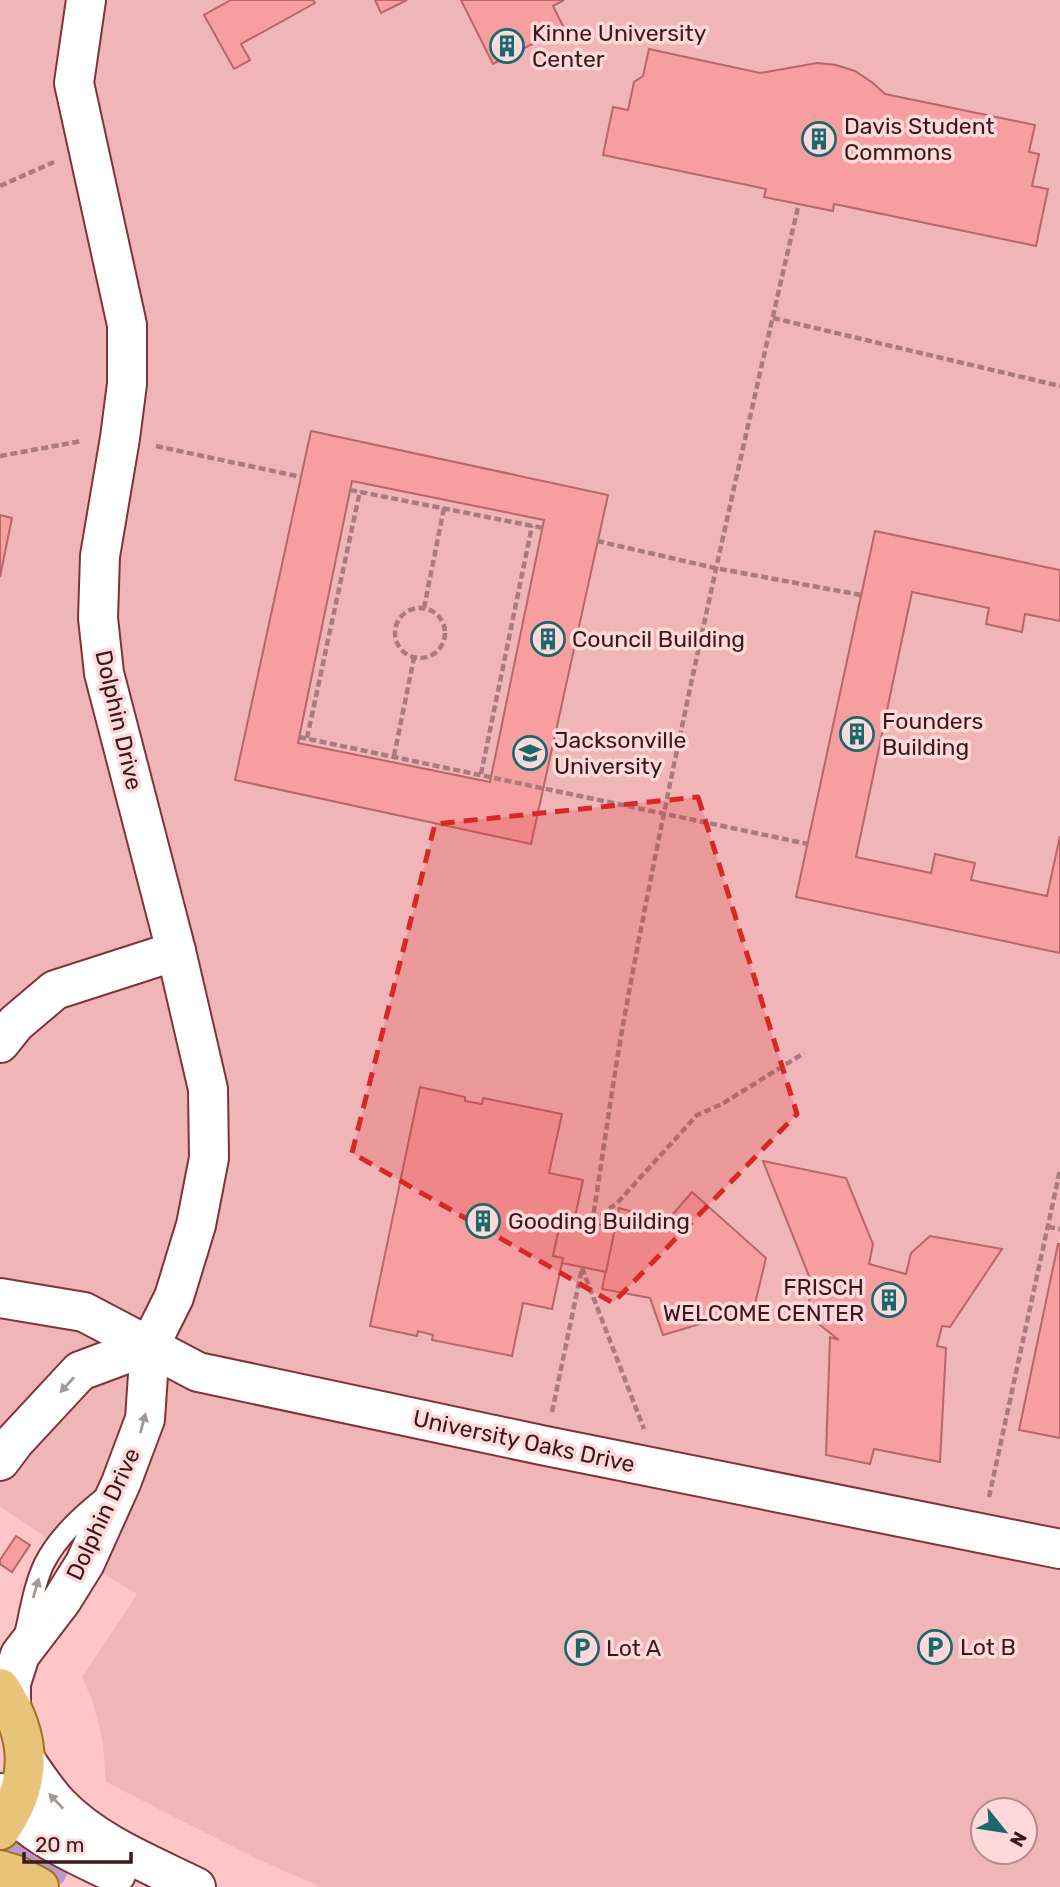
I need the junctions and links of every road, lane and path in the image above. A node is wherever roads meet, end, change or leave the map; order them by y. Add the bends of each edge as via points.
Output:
1 (86, 0) edge
2 (88, 147) junction
3 (0, 186) edge
4 (798, 207) dead end
5 (773, 318) junction
6 (1060, 386) edge
7 (120, 438) junction
8 (0, 456) edge
9 (301, 477) dead end
10 (350, 489) dead end
11 (360, 491) junction
12 (444, 508) junction
13 (533, 526) junction
14 (543, 528) dead end
15 (597, 541) dead end
16 (715, 568) junction
17 (861, 595) dead end
18 (424, 608) junction
19 (414, 658) junction
20 (299, 737) dead end
21 (307, 738) junction
22 (394, 756) junction
23 (481, 774) junction
24 (665, 813) junction
25 (808, 844) dead end
26 (176, 951) junction
27 (0, 1043) edge
28 (804, 1053) dead end
29 (1060, 1170) edge
30 (1048, 1227) junction
31 (1060, 1229) edge
32 (0, 1298) edge
33 (150, 1345) junction
34 (546, 1446) junction
35 (0, 1461) edge
36 (659, 1469) junction
37 (988, 1505) dead end
38 (1060, 1549) edge
39 (6, 1698) edge
40 (26, 1761) junction
41 (4, 1811) edge
42 (0, 1870) edge
43 (39, 1887) edge
44 (143, 1887) edge
45 (196, 1887) edge

1 - 2 street, Dolphin Drive via 74,83
2 - 3 path
2 - 7 street, Dolphin Drive via 127,325 127,384
4 - 5 path
5 - 6 path
5 - 16 path
7 - 8 path
7 - 9 path
7 - 26 street, Dolphin Drive via 100,556 102,659
10 - 11 path
11 - 12 path
11 - 21 path
12 - 13 path
12 - 18 path
13 - 14 path
13 - 23 path
15 - 16 path
16 - 17 path
16 - 24 path
18 - 19 path via 407,611 396,624 395,642
18 - 19 path via 438,615 444,638 430,657
19 - 22 path
20 - 21 path
21 - 22 path
22 - 23 path
23 - 24 path
24 - 25 path
24 - 28 path via 624,1020 592,1223 620,1202 697,1115
26 - 27 street via 55,990
26 - 33 street, Dolphin Drive via 208,1088 209,1158 196,1225 174,1297
29 - 30 path
30 - 31 path
30 - 37 path
32 - 33 street, University Oaks Drive via 84,1312
33 - 34 street, University Oaks Drive via 198,1372
33 -> 35 street via 80,1371
39 -> 33 street, Dolphin Drive via 20,1655 85,1563 121,1483 145,1419
34 - 36 street, University Oaks Drive
34 - 36 path via 582,1268
36 - 38 street, University Oaks Drive
39 - 40 main road via 23,1739
40 - 41 main road via 22,1787
45 -> 40 street via 109,1844 80,1824 48,1793
41 - 44 street
42 - 43 main road

